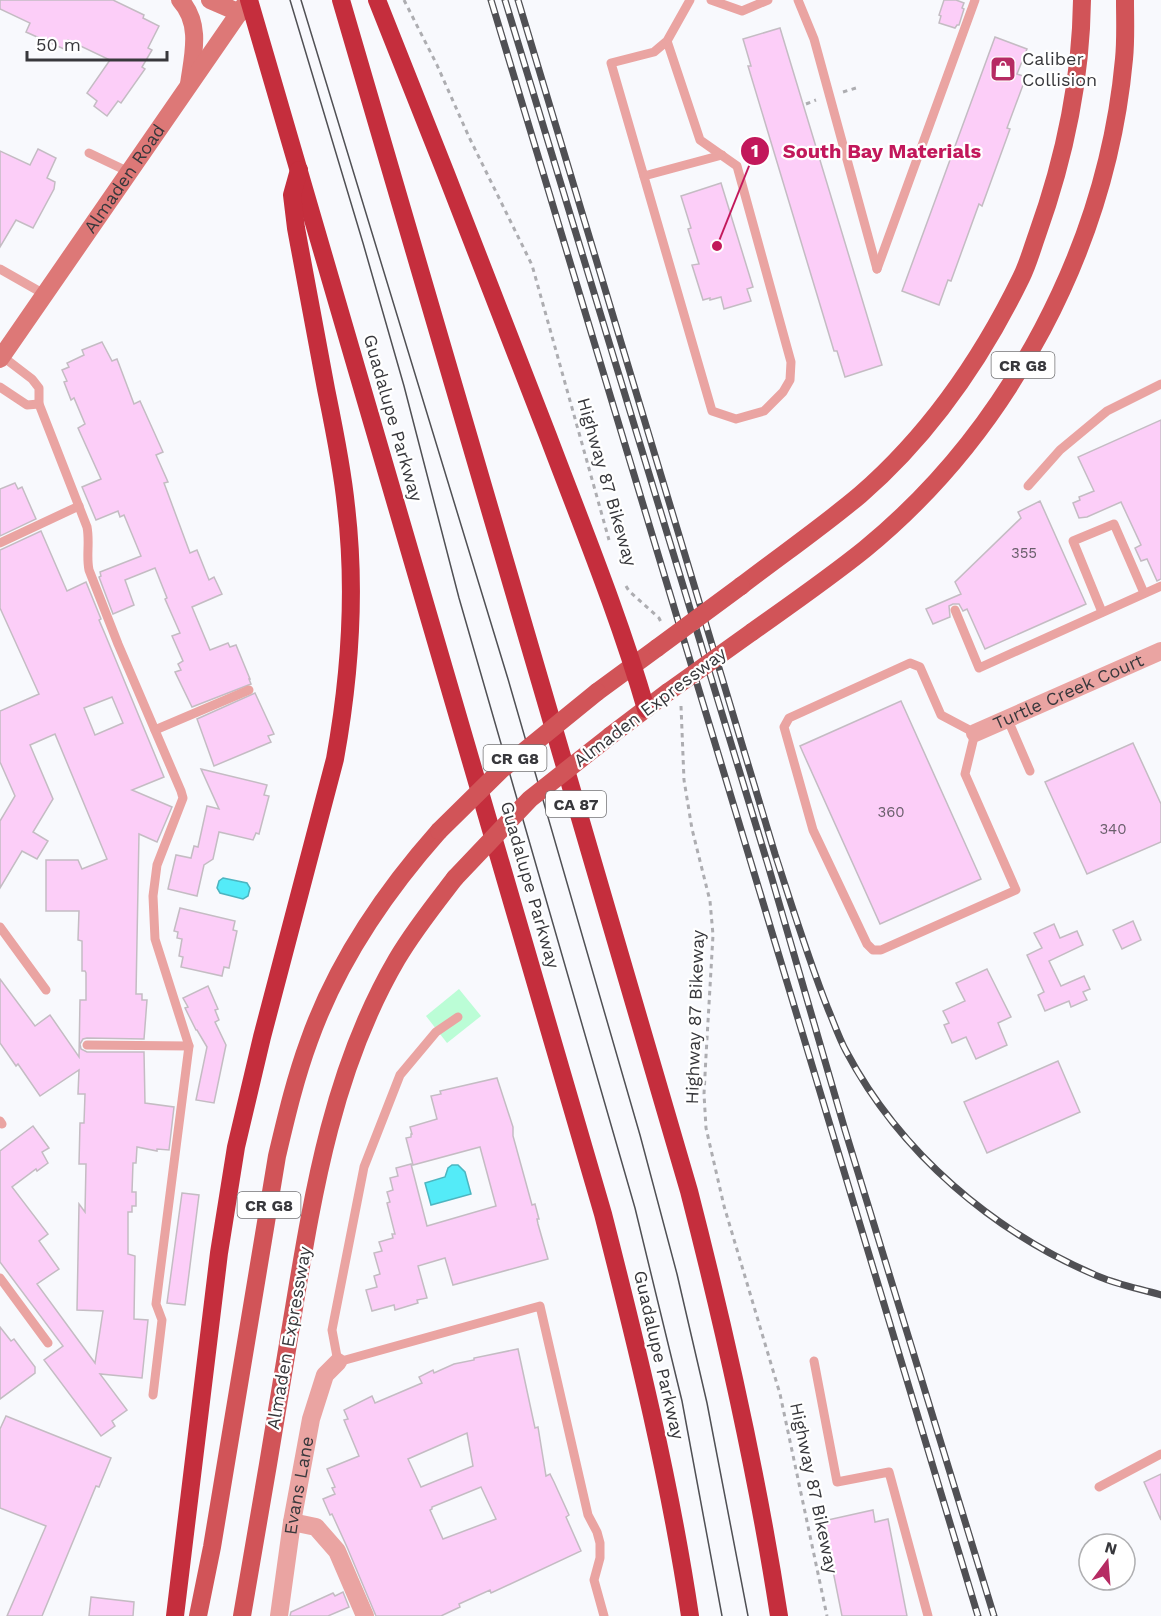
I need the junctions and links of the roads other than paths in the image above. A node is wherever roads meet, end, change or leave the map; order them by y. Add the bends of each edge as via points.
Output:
1 (180, 0) edge
2 (210, 0) edge
3 (341, 0) edge
4 (377, 0) edge
5 (690, 0) edge
6 (711, 0) edge
7 (768, 0) edge
8 (798, 0) edge
9 (975, 0) edge
10 (1082, 0) edge
11 (1125, 0) edge
12 (246, 4) edge
13 (668, 41) junction
14 (188, 87) junction
15 (89, 153) dead end
16 (722, 155) junction
17 (299, 170) junction
18 (129, 172) junction
19 (644, 176) junction
20 (0, 268) edge
21 (44, 294) junction
22 (1, 357) edge
23 (1161, 384) edge
24 (0, 387) edge
25 (39, 404) junction
26 (1028, 486) dead end
27 (79, 506) junction
28 (0, 543) edge
29 (1161, 586) edge
30 (1144, 593) junction
31 (955, 610) dead end
32 (1102, 612) junction
33 (1161, 651) edge
34 (633, 665) junction
35 (249, 690) dead end
36 (646, 709) junction
37 (1008, 720) junction
38 (155, 730) junction
39 (975, 734) junction
40 (1030, 771) dead end
41 (0, 927) edge
42 (46, 990) dead end
43 (458, 1017) dead end
44 (87, 1045) dead end
45 (189, 1046) junction
46 (0, 1278) edge
47 (9, 1290) junction
48 (0, 1296) edge
49 (48, 1342) dead end
50 (814, 1360) dead end
51 (338, 1362) junction
52 (153, 1395) dead end
53 (1161, 1454) edge
54 (1099, 1487) dead end
55 (292, 1522) junction
56 (175, 1616) edge
57 (198, 1616) edge
58 (242, 1616) edge
59 (279, 1616) edge
60 (365, 1616) edge
61 (604, 1616) edge
62 (690, 1616) edge
63 (779, 1616) edge
64 (928, 1616) edge

1 - 14 street via 195,34
2 - 12 street
3 - 63 highway, CA 87 via 692,1201 742,1415
4 - 34 highway via 462,211
5 - 13 lane
6 - 7 lane via 742,11
8 - 9 lane via 814,39 877,269
10 - 34 main road, CR G8, bridge via 1081,37 1067,132 1050,201 1022,276 988,340 953,393 913,442 860,494
11 - 36 main road, Almaden Expressway / CR G8, bridge via 1125,58 1098,192 1058,298 1011,384 938,478 866,548
12 - 14 street, Almaden Road
12 - 17 highway, Guadalupe Parkway
13 - 16 lane via 700,140
13 - 19 lane via 654,52 611,63
14 - 18 street, Almaden Road
15 - 18 lane
16 - 19 lane
16 - 19 lane via 737,166 791,362 790,380 776,402 764,411 736,418 712,411
17 - 56 highway via 292,195 296,228 346,506 350,555 349,658 344,713 327,794 236,1147 219,1253
17 - 62 highway, Guadalupe Parkway via 603,1214 659,1450
18 - 21 street, Almaden Road
20 - 21 lane
21 - 22 street, Almaden Road
22 - 25 lane via 32,379 39,388
23 - 26 lane via 1107,411 1060,450
24 - 25 lane via 27,405
25 - 27 lane
27 - 28 lane
27 - 38 lane via 89,538 89,570
29 - 30 lane
30 - 32 lane
30 - 32 lane via 1114,524 1072,541
31 - 32 lane via 979,668
33 - 37 street, Turtle Creek Court
34 - 36 highway
34 - 57 main road, CR G8, bridge via 501,770 439,831 392,887 335,979 309,1040 277,1156
35 - 38 lane
36 - 58 main road, Almaden Expressway / CR G8, bridge via 530,799 455,878 420,922 375,999 329,1123 313,1195
37 - 39 street, Turtle Creek Court
37 - 40 lane
38 - 45 lane via 183,798 157,866 153,921 155,939
39 - 39 lane via 965,774 1016,890 881,950 873,950 813,830 784,727 789,718 910,663 920,667 941,715
41 - 42 lane
43 - 51 lane via 436,1032 400,1075 364,1167 332,1330
44 - 45 lane
45 - 52 lane via 156,1304 162,1320
46 - 47 lane
47 - 48 lane
47 - 49 lane
50 - 64 lane via 837,1482 889,1472
51 - 55 street, Evans Lane via 326,1375 311,1419
51 - 61 lane via 540,1306 588,1515 600,1543 594,1580
53 - 54 lane
55 - 59 street, Evans Lane
55 - 60 street via 316,1527 338,1551

